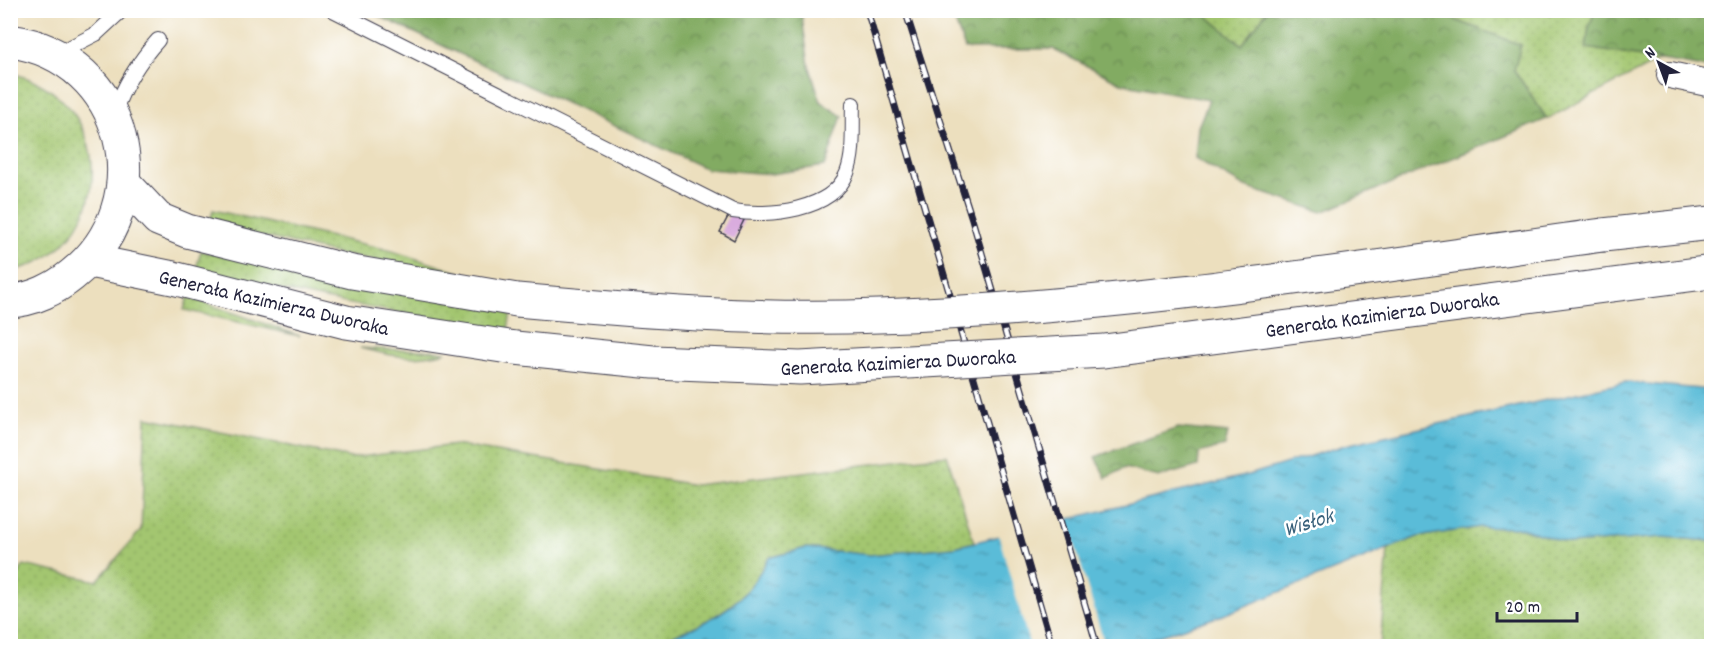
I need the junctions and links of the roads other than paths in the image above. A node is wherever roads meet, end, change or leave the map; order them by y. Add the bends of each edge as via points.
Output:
1 (122, 10) edge
2 (333, 10) edge
3 (158, 40) dead end
4 (10, 41) edge
5 (55, 54) junction
6 (1670, 75) dead end
7 (1712, 84) edge
8 (853, 104) dead end
9 (113, 115) junction
10 (124, 184) junction
11 (1712, 223) edge
12 (90, 261) junction
13 (1712, 272) edge
14 (10, 302) edge

1 - 5 lane via 96,34
2 - 8 lane via 733,211 756,215 827,198 847,173
3 - 9 lane via 122,89
4 - 5 main road
5 - 9 main road via 89,80
6 - 7 street
9 - 10 main road via 125,161
10 - 11 main road, bridge via 159,219 187,231 352,272 518,300 732,317 903,315 1093,303
10 - 12 main road via 107,238
12 - 13 main road, Generała Kazimierza Dworaka, bridge via 346,322 515,348 653,362 800,368 1104,351
12 - 14 main road via 58,287

